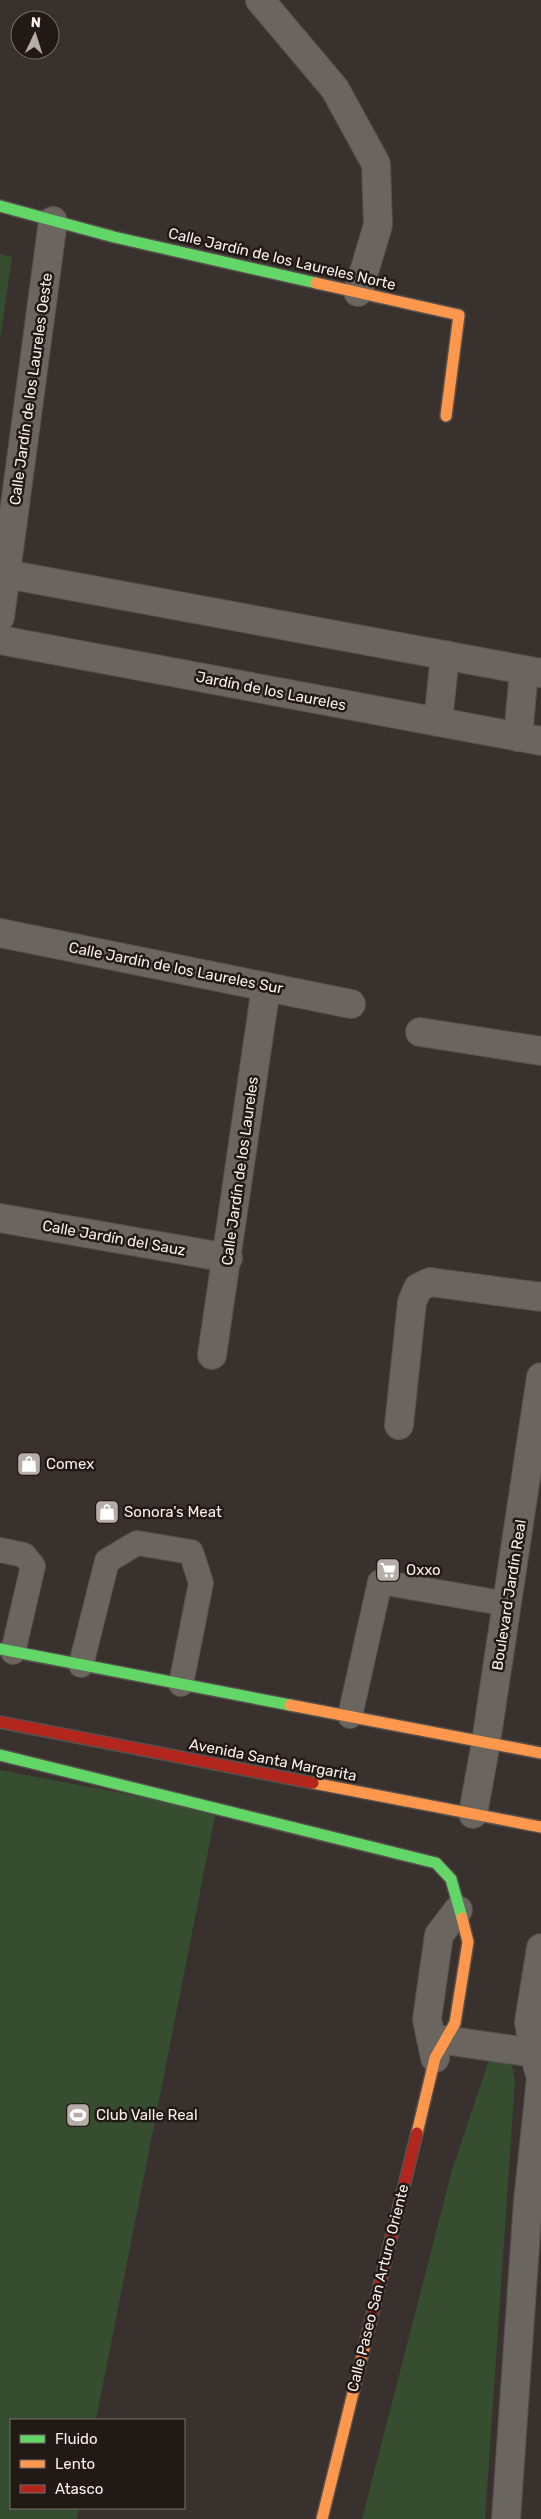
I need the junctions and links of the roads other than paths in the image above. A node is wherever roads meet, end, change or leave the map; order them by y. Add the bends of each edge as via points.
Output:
1 (260, 0) edge
2 (0, 206) edge
3 (53, 221) junction
4 (358, 292) junction
5 (446, 416) dead end
6 (6, 574) junction
7 (0, 617) edge
8 (0, 640) edge
9 (445, 656) junction
10 (532, 672) edge
11 (438, 722) junction
12 (529, 739) edge
13 (0, 933) edge
14 (266, 987) junction
15 (351, 1004) dead end
16 (420, 1032) dead end
17 (541, 1051) edge
18 (0, 1218) edge
19 (228, 1258) junction
20 (541, 1297) edge
21 (212, 1355) dead end
22 (541, 1376) edge
23 (399, 1425) dead end
24 (535, 1456) edge
25 (0, 1550) edge
26 (508, 1604) junction
27 (4, 1653) edge
28 (81, 1665) junction
29 (180, 1684) junction
30 (350, 1716) junction
31 (0, 1722) edge
32 (486, 1742) junction
33 (541, 1752) edge
34 (0, 1755) edge
35 (473, 1814) junction
36 (541, 1827) edge
37 (458, 1910) joint
38 (541, 1948) edge
39 (437, 2046) junction
40 (539, 2066) edge
41 (513, 2518) edge
42 (322, 2519) edge

1 - 4 street via 335,89 376,164 378,225
2 - 3 main road, Calle Jardín de los Laureles Norte
3 - 4 main road, Calle Jardín de los Laureles Norte
3 - 6 street, Calle Jardín de los Laureles Oeste
4 - 5 main road, Calle Jardín de los Laureles Norte via 459,315
6 - 7 street, Calle Jardín de los Laureles Oeste
6 - 9 street
8 - 11 street, Jardín de los Laureles
9 - 10 street
9 - 11 street
10 - 12 street
11 - 12 street, Jardín de los Laureles
13 - 14 street, Calle Jardín de los Laureles Sur
14 - 15 street, Calle Jardín de los Laureles Sur
14 - 19 street, Calle Jardín de los Laureles
16 - 17 street
18 - 19 street, Calle Jardín del Sauz
19 - 21 street, Calle Jardín de los Laureles
20 - 23 street via 430,1282 418,1288 412,1302
22 - 24 street, Boulevard Jardín Real
24 - 26 street, Boulevard Jardín Real
25 - 27 lane via 24,1555 33,1566
26 - 30 lane via 380,1582
26 - 32 street, Boulevard Jardín Real
27 - 28 main road
28 - 29 main road
28 - 29 lane via 107,1561 137,1542 191,1552 201,1583
29 - 30 main road
30 - 32 main road
31 - 35 main road, Avenida Santa Margarita
32 - 33 main road
32 - 35 street, Boulevard Jardín Real
34 - 37 main road via 436,1863 451,1879
35 - 36 main road, Avenida Santa Margarita
37 - 39 street, Calle Paseo San Arturo Oriente via 439,1935 427,2019
38 - 40 street via 529,2022
39 - 40 street
39 - 42 main road, Calle Paseo San Arturo Oriente
40 - 41 street via 528,2202

